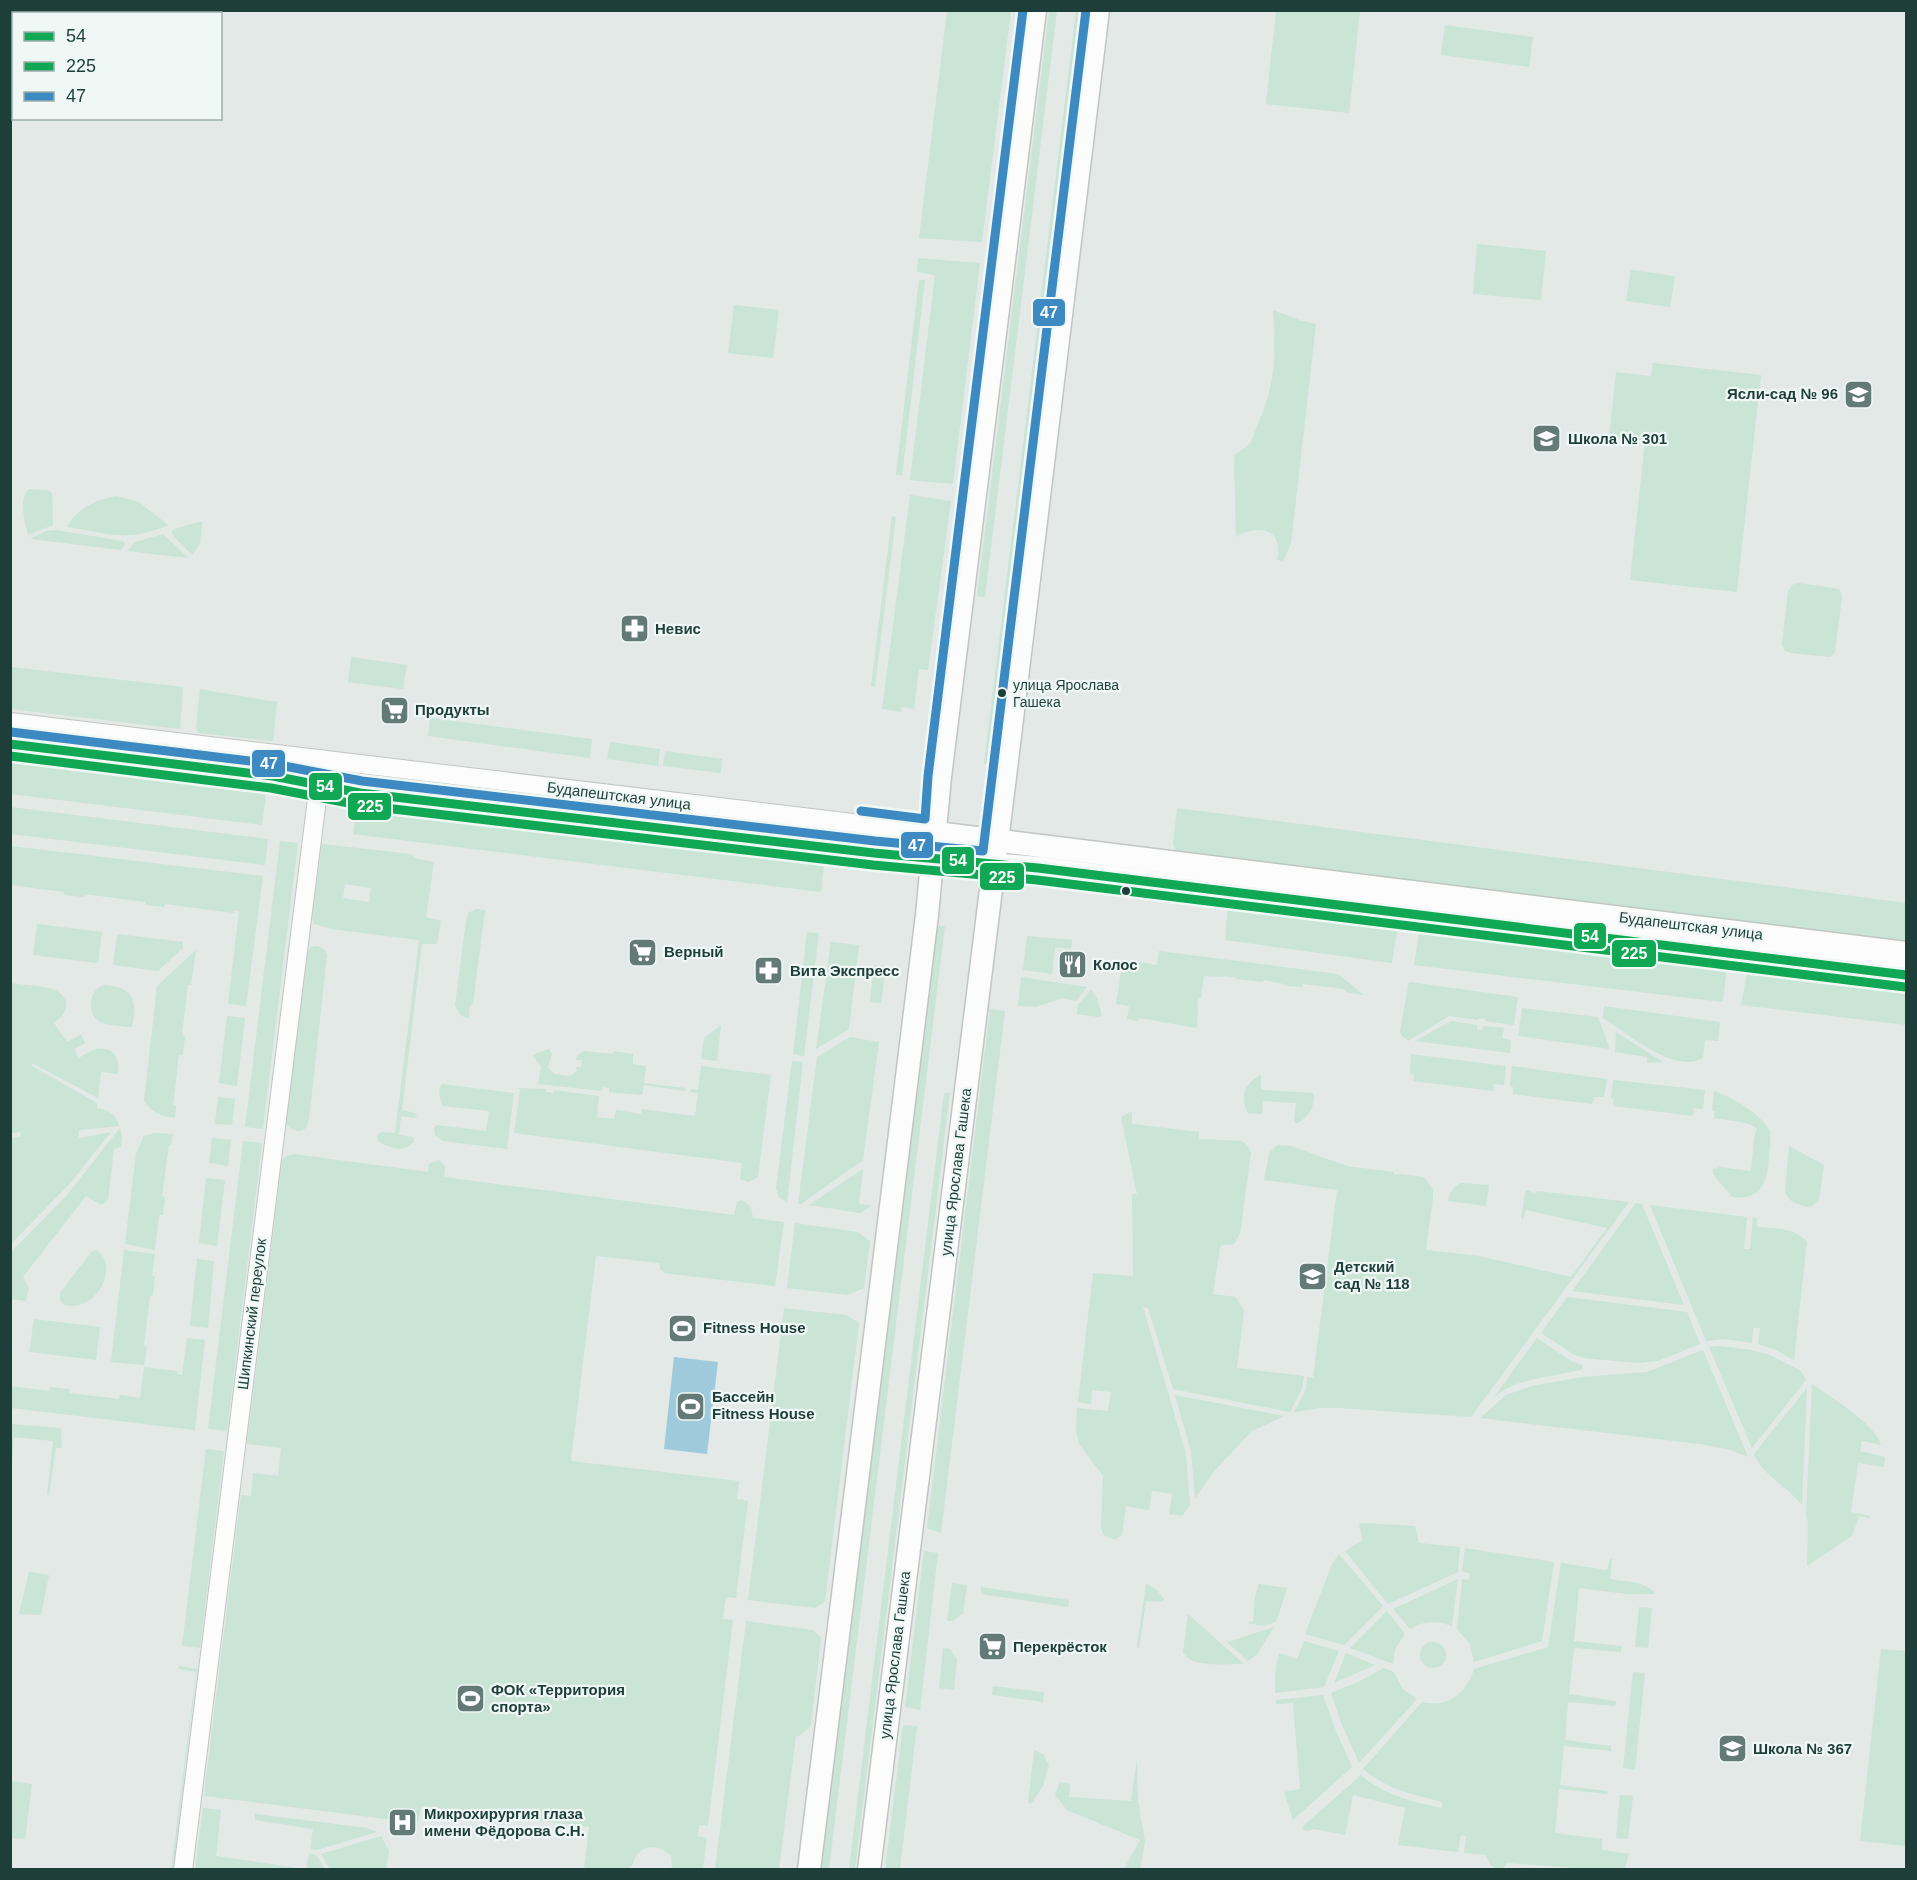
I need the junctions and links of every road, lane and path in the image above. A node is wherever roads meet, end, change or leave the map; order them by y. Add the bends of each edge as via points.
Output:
1 (1035, 10) edge
2 (1098, 10) edge
3 (10, 722) edge
4 (10, 744) edge
5 (322, 759) junction
6 (318, 785) junction
7 (936, 833) junction
8 (996, 842) junction
9 (933, 859) junction
10 (994, 864) junction
11 (1906, 953) edge
12 (1906, 975) edge
13 (183, 1869) edge
14 (809, 1869) edge
15 (869, 1869) edge

1 - 7 street
2 - 8 street, улица Ярослава Гашека
3 - 5 street, Будапештская улица
4 - 6 street, Будапештская улица
5 - 6 street, Шипкинский переулок
5 - 7 street, Будапештская улица
6 - 9 street, Будапештская улица
6 - 13 street, Шипкинский переулок
7 - 8 street, Будапештская улица
7 - 9 street
8 - 10 street, улица Ярослава Гашека
8 - 11 street, Будапештская улица
9 - 10 street, Будапештская улица
9 - 14 street
10 - 12 street, Будапештская улица
10 - 15 street, улица Ярослава Гашека

